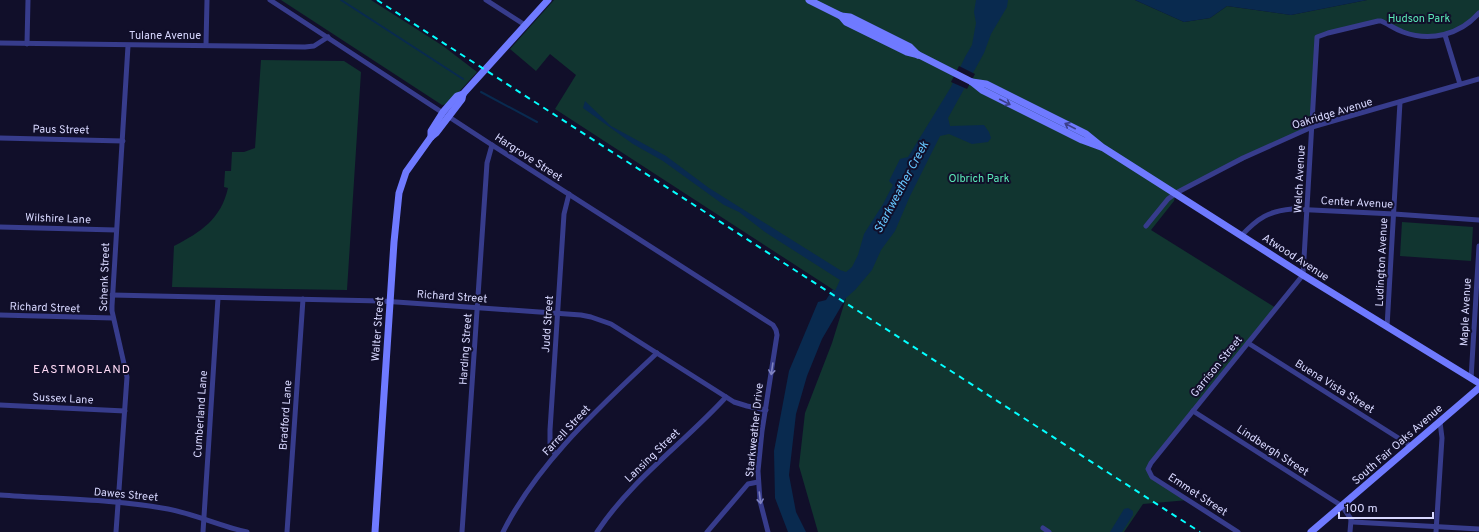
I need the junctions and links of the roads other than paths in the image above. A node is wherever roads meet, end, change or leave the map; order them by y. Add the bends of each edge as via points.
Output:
1 (28, 0) edge
2 (207, 0) edge
3 (270, 0) edge
4 (486, 0) edge
5 (548, 0) edge
6 (809, 0) edge
7 (1479, 13) edge
8 (524, 25) junction
9 (1446, 35) junction
10 (328, 37) junction
11 (0, 43) edge
12 (27, 44) junction
13 (206, 45) junction
14 (128, 46) junction
15 (1479, 79) edge
16 (1460, 84) junction
17 (1400, 102) junction
18 (446, 114) junction
19 (1312, 127) junction
20 (0, 138) edge
21 (122, 141) junction
22 (492, 145) junction
23 (1176, 193) junction
24 (569, 194) junction
25 (1307, 210) junction
26 (1394, 214) junction
27 (1479, 220) edge
28 (0, 226) edge
29 (1146, 226) dead end
30 (116, 230) junction
31 (1242, 235) junction
32 (1479, 246) edge
33 (1303, 275) junction
34 (112, 295) junction
35 (218, 298) junction
36 (303, 299) junction
37 (390, 301) junction
38 (478, 308) junction
39 (558, 313) junction
40 (0, 315) edge
41 (113, 318) junction
42 (1387, 327) junction
43 (776, 330) joint
44 (1248, 343) junction
45 (657, 353) junction
46 (1471, 380) junction
47 (1479, 383) edge
48 (1479, 388) edge
49 (726, 397) junction
50 (0, 405) edge
51 (766, 410) junction
52 (125, 411) junction
53 (1193, 411) junction
54 (1440, 422) junction
55 (1411, 446) junction
56 (555, 454) junction
57 (1148, 472) joint
58 (758, 482) junction
59 (0, 495) edge
60 (118, 503) junction
61 (1342, 506) junction
62 (203, 520) junction
63 (1351, 520) junction
64 (1043, 528) dead end
65 (1436, 529) edge
66 (1479, 529) edge
67 (116, 532) edge
68 (203, 532) edge
69 (248, 532) edge
70 (287, 532) edge
71 (375, 532) edge
72 (462, 532) edge
73 (503, 532) edge
74 (597, 532) edge
75 (707, 532) edge
76 (768, 532) edge
77 (1049, 532) edge
78 (1238, 532) edge
79 (1311, 532) edge
80 (1350, 532) edge

1 - 12 street
2 - 13 street
3 - 10 street, Hargrove Street
4 - 8 street
5 - 8 street, Walter Street
6 - 23 street, Atwood Avenue via 841,16 846,22 907,52 919,55 1082,140 1102,147
7 - 9 street via 1468,24
8 - 18 street, Walter Street via 463,94 457,96
9 - 16 street
9 - 19 street, Welch Avenue via 1419,36 1378,20 1317,37
10 - 13 street, Tulane Avenue via 314,46 304,48
10 - 18 street, Hargrove Street
11 - 12 street, Tulane Avenue
12 - 14 street, Tulane Avenue
13 - 14 street, Tulane Avenue
14 - 21 street, Schenk Street
15 - 16 street, Oakridge Avenue
16 - 17 street, Oakridge Avenue
17 - 19 street, Oakridge Avenue
17 - 26 street, Ludington Avenue
18 - 22 street, Hargrove Street
18 - 37 street, Walter Street via 436,133 406,172 398,193
19 - 23 street, Oakridge Avenue via 1243,158
19 - 25 street, Welch Avenue
20 - 21 street, Paus Street
21 - 30 street, Schenk Street
22 - 24 street, Hargrove Street
22 - 38 street, Harding Street via 488,163
23 - 29 street, Oakridge Avenue
23 - 31 street, Atwood Avenue
24 - 39 street, Judd Street via 564,214
24 - 43 street, Hargrove Street via 773,325
25 - 26 street, Center Avenue
25 - 31 street, Center Avenue via 1284,209 1270,213 1257,220
25 - 33 street, Welch Avenue
26 - 27 street, Center Avenue
26 - 42 street, Ludington Avenue
28 - 30 street, Wilshire Lane
30 - 34 street, Schenk Street
31 - 33 street, Atwood Avenue
32 - 46 street, Maple Avenue
33 - 42 street, Atwood Avenue
33 - 44 street, Garrison Street
34 - 35 street, Richard Street
34 - 41 street, Schenk Street
35 - 36 street, Richard Street
35 - 62 street, Cumberland Lane
36 - 37 street, Richard Street
36 - 70 street, Bradford Lane
37 - 38 street, Richard Street
37 - 71 street, Walter Street
38 - 39 street, Richard Street
38 - 72 street, Harding Street
39 - 45 street, Richard Street via 591,317 606,322
39 - 56 street, Judd Street via 550,430 550,443
40 - 41 street, Richard Street
41 - 52 street, Schenk Street via 127,377
42 - 46 street, Atwood Avenue
43 -> 51 street, Starkweather Drive
44 - 53 street, Garrison Street
44 - 55 street, Buena Vista Street
45 - 49 street, Richard Street
45 - 56 street, Farrell Street
46 - 47 street, Atwood Avenue
48 - 54 street, South Fair Oaks Avenue
49 - 51 street, Richard Street via 734,402
49 - 74 street, Lansing Street via 639,480
50 - 52 street, Sussex Lane
51 - 58 street, Starkweather Drive
52 - 60 street, Schenk Street
53 - 57 street, Garrison Street via 1150,464
53 - 61 street, Lindbergh Street
54 - 55 street, South Fair Oaks Avenue
54 - 65 street via 1442,438
55 - 61 street, South Fair Oaks Avenue
56 - 73 street, Farrell Street
57 - 78 street, Emmet Street
58 - 75 street via 748,484
58 -> 76 street, Starkweather Drive
59 - 60 street, Dawes Street
60 - 62 street, Dawes Street via 170,509
60 - 67 street, Schenk Street
61 - 63 street
61 - 79 street, South Fair Oaks Avenue
62 - 68 street, Cumberland Lane
62 - 69 street, Dawes Street
63 - 65 street
63 - 80 street
64 - 77 street
65 - 66 street

